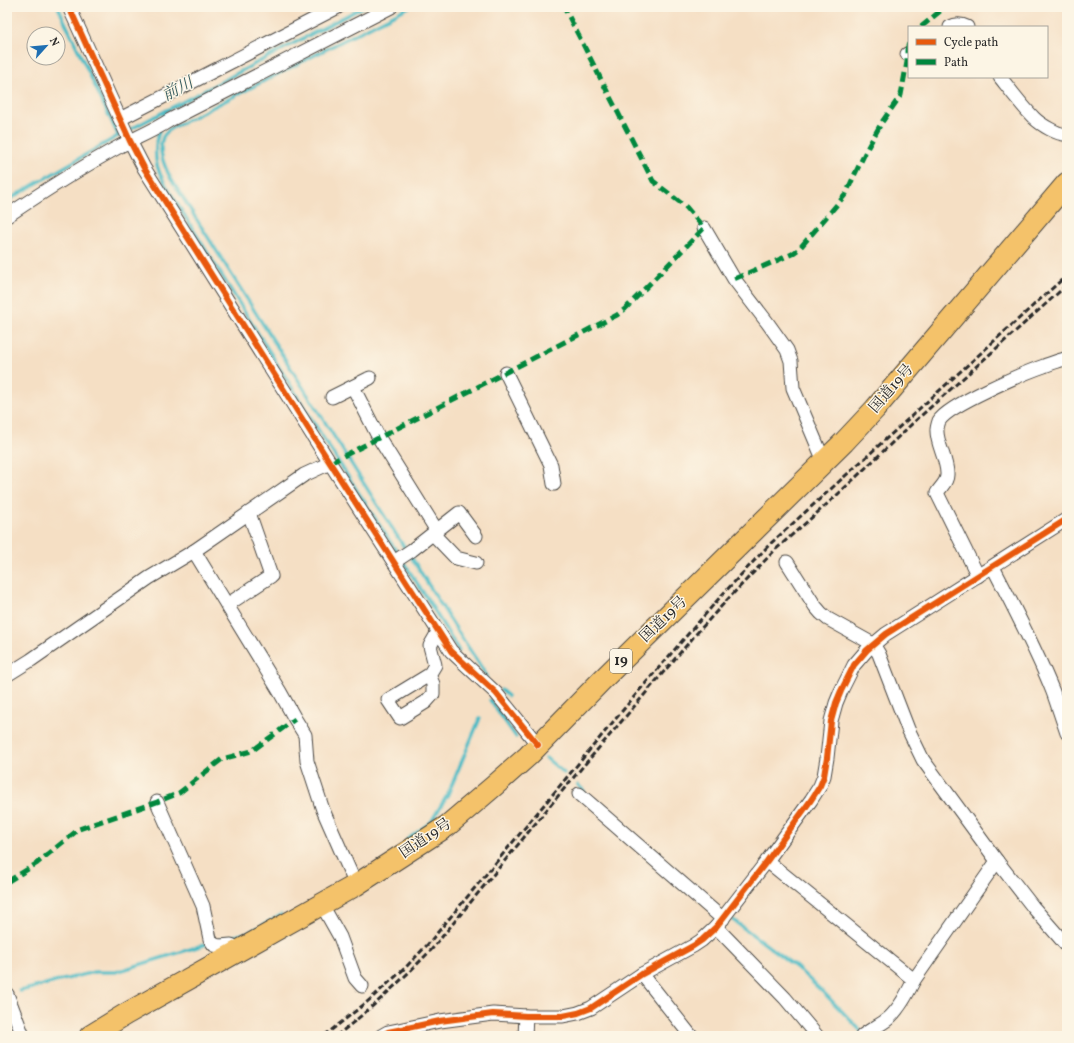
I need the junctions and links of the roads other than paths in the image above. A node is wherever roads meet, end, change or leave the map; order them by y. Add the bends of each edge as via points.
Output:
1 (68, 7) edge
2 (338, 7) edge
3 (391, 7) edge
4 (952, 26) edge
5 (964, 26) edge
6 (1001, 78) edge
7 (125, 130) junction
8 (1067, 134) edge
9 (1067, 183) edge
10 (7, 216) edge
11 (704, 228) dead end
12 (1067, 358) edge
13 (506, 373) dead end
14 (370, 378) dead end
15 (353, 387) junction
16 (332, 397) dead end
17 (826, 460) junction
18 (330, 463) junction
19 (554, 484) dead end
20 (248, 513) junction
21 (1067, 519) edge
22 (435, 533) junction
23 (476, 536) dead end
24 (194, 550) junction
25 (394, 562) junction
26 (787, 562) dead end
27 (476, 563) dead end
28 (993, 567) junction
29 (978, 576) junction
30 (227, 605) junction
31 (438, 632) junction
32 (873, 644) junction
33 (7, 675) edge
34 (429, 675) dead end
35 (1067, 733) edge
36 (538, 745) junction
37 (579, 794) dead end
38 (157, 802) dead end
39 (767, 861) junction
40 (997, 861) junction
41 (356, 885) junction
42 (322, 905) junction
43 (719, 923) junction
44 (1067, 946) edge
45 (241, 949) junction
46 (642, 974) junction
47 (914, 980) junction
48 (362, 986) dead end
49 (7, 994) edge
50 (526, 1016) junction
51 (400, 1033) edge
52 (23, 1036) edge
53 (90, 1036) edge
54 (381, 1036) edge
55 (525, 1036) edge
56 (691, 1036) edge
57 (817, 1036) edge
58 (862, 1036) edge

1 - 7 street
2 - 7 street
3 - 7 street via 154,130
4 - 5 street
6 - 8 street via 1035,119 1054,132
7 - 10 street via 77,171
7 - 18 street via 144,168
9 - 17 highway, 国道19号 / 19 via 875,409
11 - 17 street via 734,279 787,350 791,361 793,388 820,454
12 - 29 street via 1022,374 968,400 939,421 936,432 947,476 938,493
13 - 19 street via 551,465
14 - 15 street
15 - 16 street
15 - 22 street via 379,438
17 - 36 highway, 国道19号 / 19
18 - 20 street via 304,475
18 - 25 street
20 - 24 street
20 - 30 street via 271,576
21 - 28 street
22 - 23 street via 459,513
22 - 25 street
22 - 27 street via 456,558
24 - 30 street
24 - 33 street
25 - 31 street
26 - 32 street via 821,613
28 - 29 street
28 - 35 street via 1040,664
29 - 32 street
30 - 41 street via 305,734 307,761 323,810
31 - 34 street via 430,646 434,665
31 - 36 street via 451,651 496,693
32 - 39 street via 854,665 836,703 831,721 824,776 820,786
32 - 40 street via 923,760
36 - 41 highway, 国道19号 / 19 via 447,826
37 - 43 street
38 - 45 street via 203,906 210,939 214,945
39 - 43 street
39 - 47 street
40 - 44 street
40 - 47 street
41 - 42 highway, 国道19号 / 19
42 - 45 highway, 国道19号 / 19
42 - 48 street via 340,937 355,978
43 - 46 street via 693,946
43 - 57 street
45 - 53 highway, 国道19号 / 19
46 - 50 street via 591,1008 578,1013 563,1016
46 - 56 street
47 - 58 street via 892,1015
49 - 52 street
50 - 51 street via 493,1014 440,1021
50 - 55 street
51 - 54 street via 388,1032

